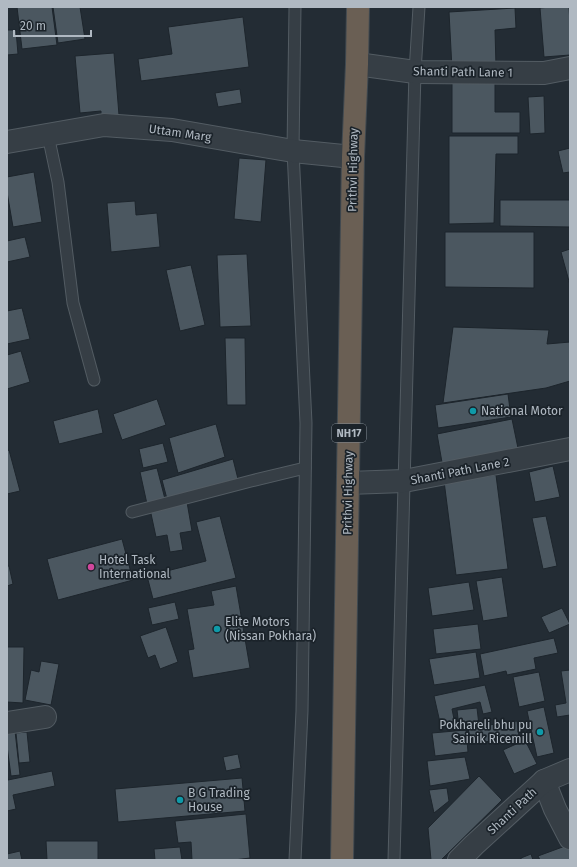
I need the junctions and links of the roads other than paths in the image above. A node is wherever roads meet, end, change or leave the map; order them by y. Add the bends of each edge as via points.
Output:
1 (296, 7) edge
2 (358, 7) edge
3 (420, 7) edge
4 (357, 64) junction
5 (570, 68) edge
6 (415, 72) junction
7 (48, 135) junction
8 (7, 142) edge
9 (293, 151) junction
10 (353, 157) junction
11 (94, 380) dead end
12 (570, 449) edge
13 (305, 468) junction
14 (404, 481) junction
15 (348, 483) junction
16 (132, 512) dead end
17 (45, 717) dead end
18 (7, 723) edge
19 (570, 770) edge
20 (544, 781) junction
21 (570, 838) edge
22 (294, 860) edge
23 (342, 860) edge
24 (394, 860) edge
25 (459, 860) edge

1 - 9 lane
2 - 4 highway, Prithvi Highway / NH17
3 - 6 lane
4 - 6 street, Shanti Path Lane 1
4 - 10 highway, Prithvi Highway / NH17
5 - 6 street, Shanti Path Lane 1 via 544,73
6 - 14 lane
7 - 8 street, Uttam Marg
7 - 9 street, Uttam Marg via 104,125 172,130
7 - 11 lane via 58,182 73,303
9 - 10 street, Uttam Marg
9 - 13 lane via 306,423
10 - 15 highway, Prithvi Highway / NH17
12 - 14 street, Shanti Path Lane 2
13 - 16 lane
13 - 22 lane via 302,711
14 - 15 street, Shanti Path Lane 2
14 - 24 lane
15 - 23 highway, Prithvi Highway / NH17
17 - 18 street
19 - 20 street, Shanti Path
20 - 21 street
20 - 25 street, Shanti Path

